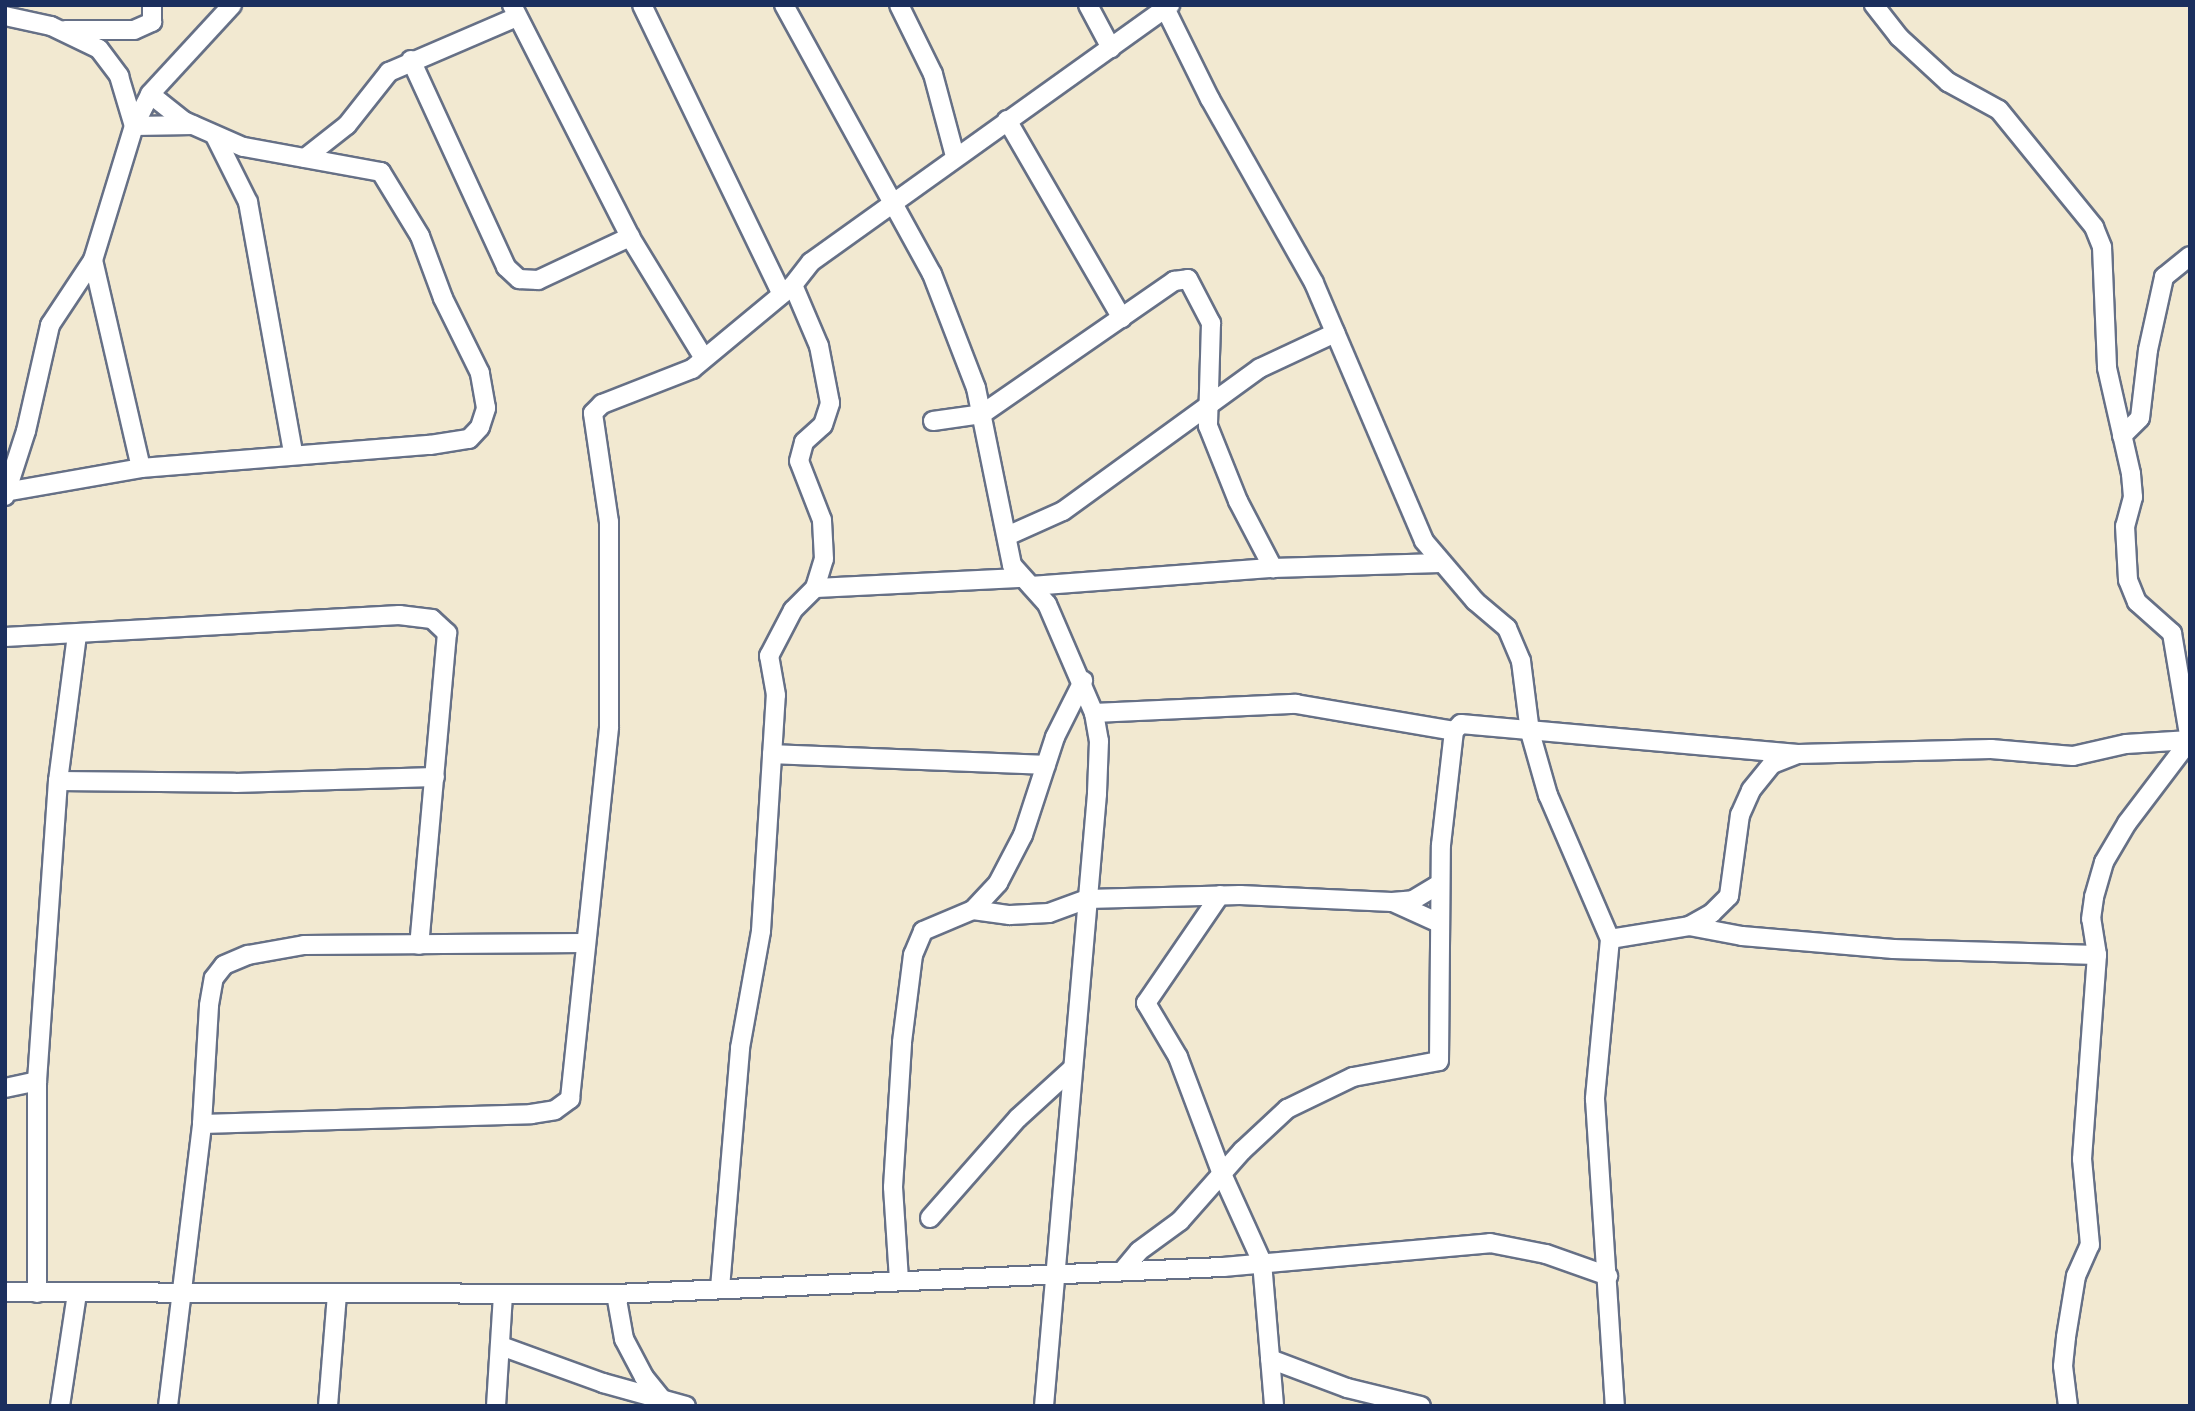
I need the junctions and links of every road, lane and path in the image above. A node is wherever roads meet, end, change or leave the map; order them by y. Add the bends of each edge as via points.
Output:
1 (152, 5) edge
2 (232, 5) edge
3 (642, 5) edge
4 (784, 5) edge
5 (899, 5) edge
6 (1088, 5) edge
7 (1874, 5) edge
8 (1168, 7) edge
9 (514, 11) edge
10 (5, 16) edge
11 (62, 30) junction
12 (1111, 48) junction
13 (411, 60) junction
14 (150, 93) junction
15 (1007, 120) junction
16 (193, 125) junction
17 (134, 126) junction
18 (215, 136) junction
19 (955, 156) junction
20 (305, 158) junction
21 (893, 203) junction
22 (630, 237) junction
23 (2190, 256) edge
24 (93, 260) junction
25 (787, 290) junction
26 (1122, 318) junction
27 (1335, 333) junction
28 (704, 358) junction
29 (1209, 402) junction
30 (982, 414) junction
31 (933, 421) dead end
32 (2122, 436) junction
33 (293, 453) junction
34 (141, 468) junction
35 (6, 494) edge
36 (1007, 536) junction
37 (1440, 563) junction
38 (1273, 568) junction
39 (1026, 582) junction
40 (815, 588) junction
41 (76, 634) junction
42 (5, 637) edge
43 (1083, 681) junction
44 (1094, 713) junction
45 (1454, 731) junction
46 (1530, 732) junction
47 (2190, 740) edge
48 (772, 754) junction
49 (1798, 754) junction
50 (1046, 765) junction
51 (435, 776) junction
52 (58, 780) junction
53 (1440, 884) junction
54 (1220, 895) junction
55 (1087, 899) junction
56 (1392, 902) junction
57 (972, 910) junction
58 (1439, 923) junction
59 (1689, 926) junction
60 (1610, 939) junction
61 (584, 943) junction
62 (419, 945) junction
63 (2097, 955) junction
64 (1073, 1068) junction
65 (37, 1081) junction
66 (5, 1088) edge
67 (202, 1124) junction
68 (1222, 1174) junction
69 (930, 1218) dead end
70 (1262, 1262) junction
71 (1124, 1269) junction
72 (1057, 1272) junction
73 (1608, 1276) junction
74 (899, 1280) junction
75 (720, 1288) junction
76 (5, 1292) edge
77 (37, 1293) junction
78 (77, 1293) junction
79 (185, 1294) junction
80 (503, 1294) junction
81 (616, 1294) junction
82 (337, 1295) junction
83 (501, 1346) junction
84 (1270, 1359) junction
85 (662, 1399) junction
86 (60, 1406) edge
87 (168, 1406) edge
88 (328, 1406) edge
89 (496, 1406) edge
90 (686, 1406) edge
91 (1044, 1406) edge
92 (1274, 1406) edge
93 (1421, 1406) edge
94 (1615, 1406) edge
95 (2068, 1406) edge

1 - 11 street via 152,22 134,30
2 - 14 street
3 - 25 street
4 - 21 street
5 - 19 street via 933,74
6 - 12 street
7 - 32 street via 1899,37 1948,82 1999,110 2094,227 2102,247 2107,368
8 - 12 street
8 - 27 street via 1210,99 1314,283
9 - 13 street
9 - 22 street
10 - 11 street
11 - 17 street via 99,49 111,61
12 - 15 street
13 - 20 street via 390,72 347,125
13 - 22 street via 506,267 519,279 538,280
14 - 16 street
14 - 17 street
15 - 19 street
15 - 26 street
16 - 17 street
16 - 18 street
17 - 24 street
18 - 20 street via 243,147
18 - 33 street via 248,202
19 - 21 street
20 - 33 street via 381,172 420,236 443,298 480,373 486,408 480,428 469,439
21 - 25 street via 811,262
21 - 30 street via 932,274
22 - 28 street
23 - 32 street via 2164,277 2148,350 2140,418
24 - 34 street
24 - 35 street via 50,325
25 - 28 street
25 - 40 street via 819,345 830,404 824,425 804,442 799,461 822,520 824,559
26 - 29 street via 1174,281 1188,279 1211,323
26 - 30 street
27 - 29 street via 1260,368
27 - 37 street via 1424,541
28 - 61 street via 692,369 603,404 593,413 609,522 611,641 609,727
29 - 36 street via 1063,511
29 - 38 street via 1208,426
30 - 31 street
30 - 36 street
32 - 47 street via 2133,497 2125,526 2128,580 2137,602 2172,633
33 - 34 street
34 - 35 street
36 - 39 street via 1012,565
37 - 38 street
37 - 46 street via 1507,628 1521,662
38 - 39 street
39 - 40 street
39 - 43 street via 1047,604
40 - 48 street via 793,610 769,656 776,695
41 - 42 street
41 - 51 street via 398,615 432,619 447,634
41 - 52 street
43 - 44 street
43 - 50 street
44 - 45 street via 1296,704
44 - 55 street via 1099,741
45 - 46 street via 1461,724
45 - 53 street
46 - 49 street
46 - 60 street via 1566,843
47 - 49 street via 2126,744 2073,755 1991,749
47 - 63 street via 2139,806 2104,862 2091,919
48 - 50 street
48 - 75 street via 761,931 740,1048
49 - 59 street via 1772,764 1751,790 1740,815 1729,896
50 - 57 street via 1023,835 998,883
51 - 52 street via 235,783
51 - 62 street
52 - 65 street
53 - 56 street via 1413,900
53 - 58 street
54 - 55 street
54 - 56 street
54 - 68 street via 1146,1003 1183,1069
55 - 57 street via 1049,913 1010,915
55 - 64 street
56 - 58 street
57 - 74 street via 923,931 914,955 902,1042 893,1187
58 - 68 street via 1439,1061 1353,1077 1328,1087 1287,1109
59 - 60 street
59 - 63 street via 1742,936 1905,950
60 - 73 street via 1595,1099
61 - 62 street
61 - 67 street via 570,1099 555,1110
62 - 67 street via 304,945 248,955 224,965 214,978 209,1005
63 - 95 street via 2082,1159 2090,1245 2076,1276 2066,1337 2063,1366
64 - 69 street via 1018,1118
64 - 72 street
65 - 66 street
65 - 77 street
67 - 79 street
68 - 70 street
68 - 71 street via 1180,1222 1139,1251
70 - 71 street
70 - 73 street via 1490,1243 1546,1254
70 - 84 street
71 - 72 street
72 - 74 street via 988,1280
72 - 91 street
73 - 94 street
74 - 75 street
75 - 81 street
76 - 77 street
77 - 78 street
78 - 79 street
78 - 86 street
79 - 82 street
79 - 87 street
80 - 81 street
80 - 82 street
80 - 83 street
81 - 85 street via 624,1339
82 - 88 street
83 - 85 street
83 - 89 street
84 - 92 street
84 - 93 street via 1347,1388
85 - 90 street

